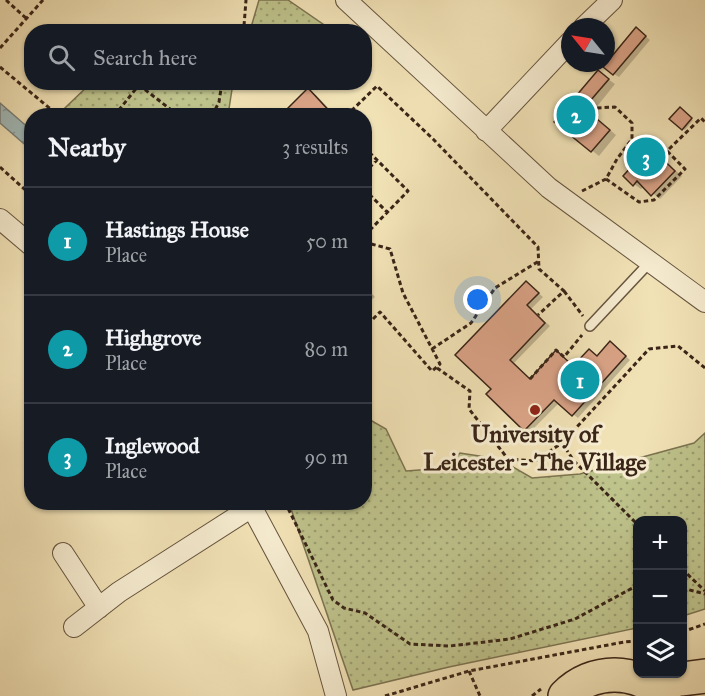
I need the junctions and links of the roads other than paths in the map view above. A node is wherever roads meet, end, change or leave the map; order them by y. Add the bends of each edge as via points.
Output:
1 (347, 0) edge
2 (612, 0) edge
3 (593, 18) edge
4 (561, 52) edge
5 (486, 131) junction
6 (1, 221) edge
7 (24, 240) edge
8 (651, 262) junction
9 (705, 302) edge
10 (590, 326) road end
11 (243, 510) edge
12 (254, 510) edge
13 (63, 553) dead end
14 (99, 608) junction
15 (74, 627) dead end
16 (705, 676) edge
17 (652, 688) edge
18 (336, 696) edge
19 (565, 696) edge

1 - 5 street
2 - 3 street
4 - 5 street
5 - 8 street via 568,202
6 - 7 street
8 - 9 street
8 - 10 lane
11 - 14 street
12 - 18 street via 318,631
13 - 14 street
14 - 15 street
16 - 17 highway
17 - 19 highway via 623,675 605,675 587,680

